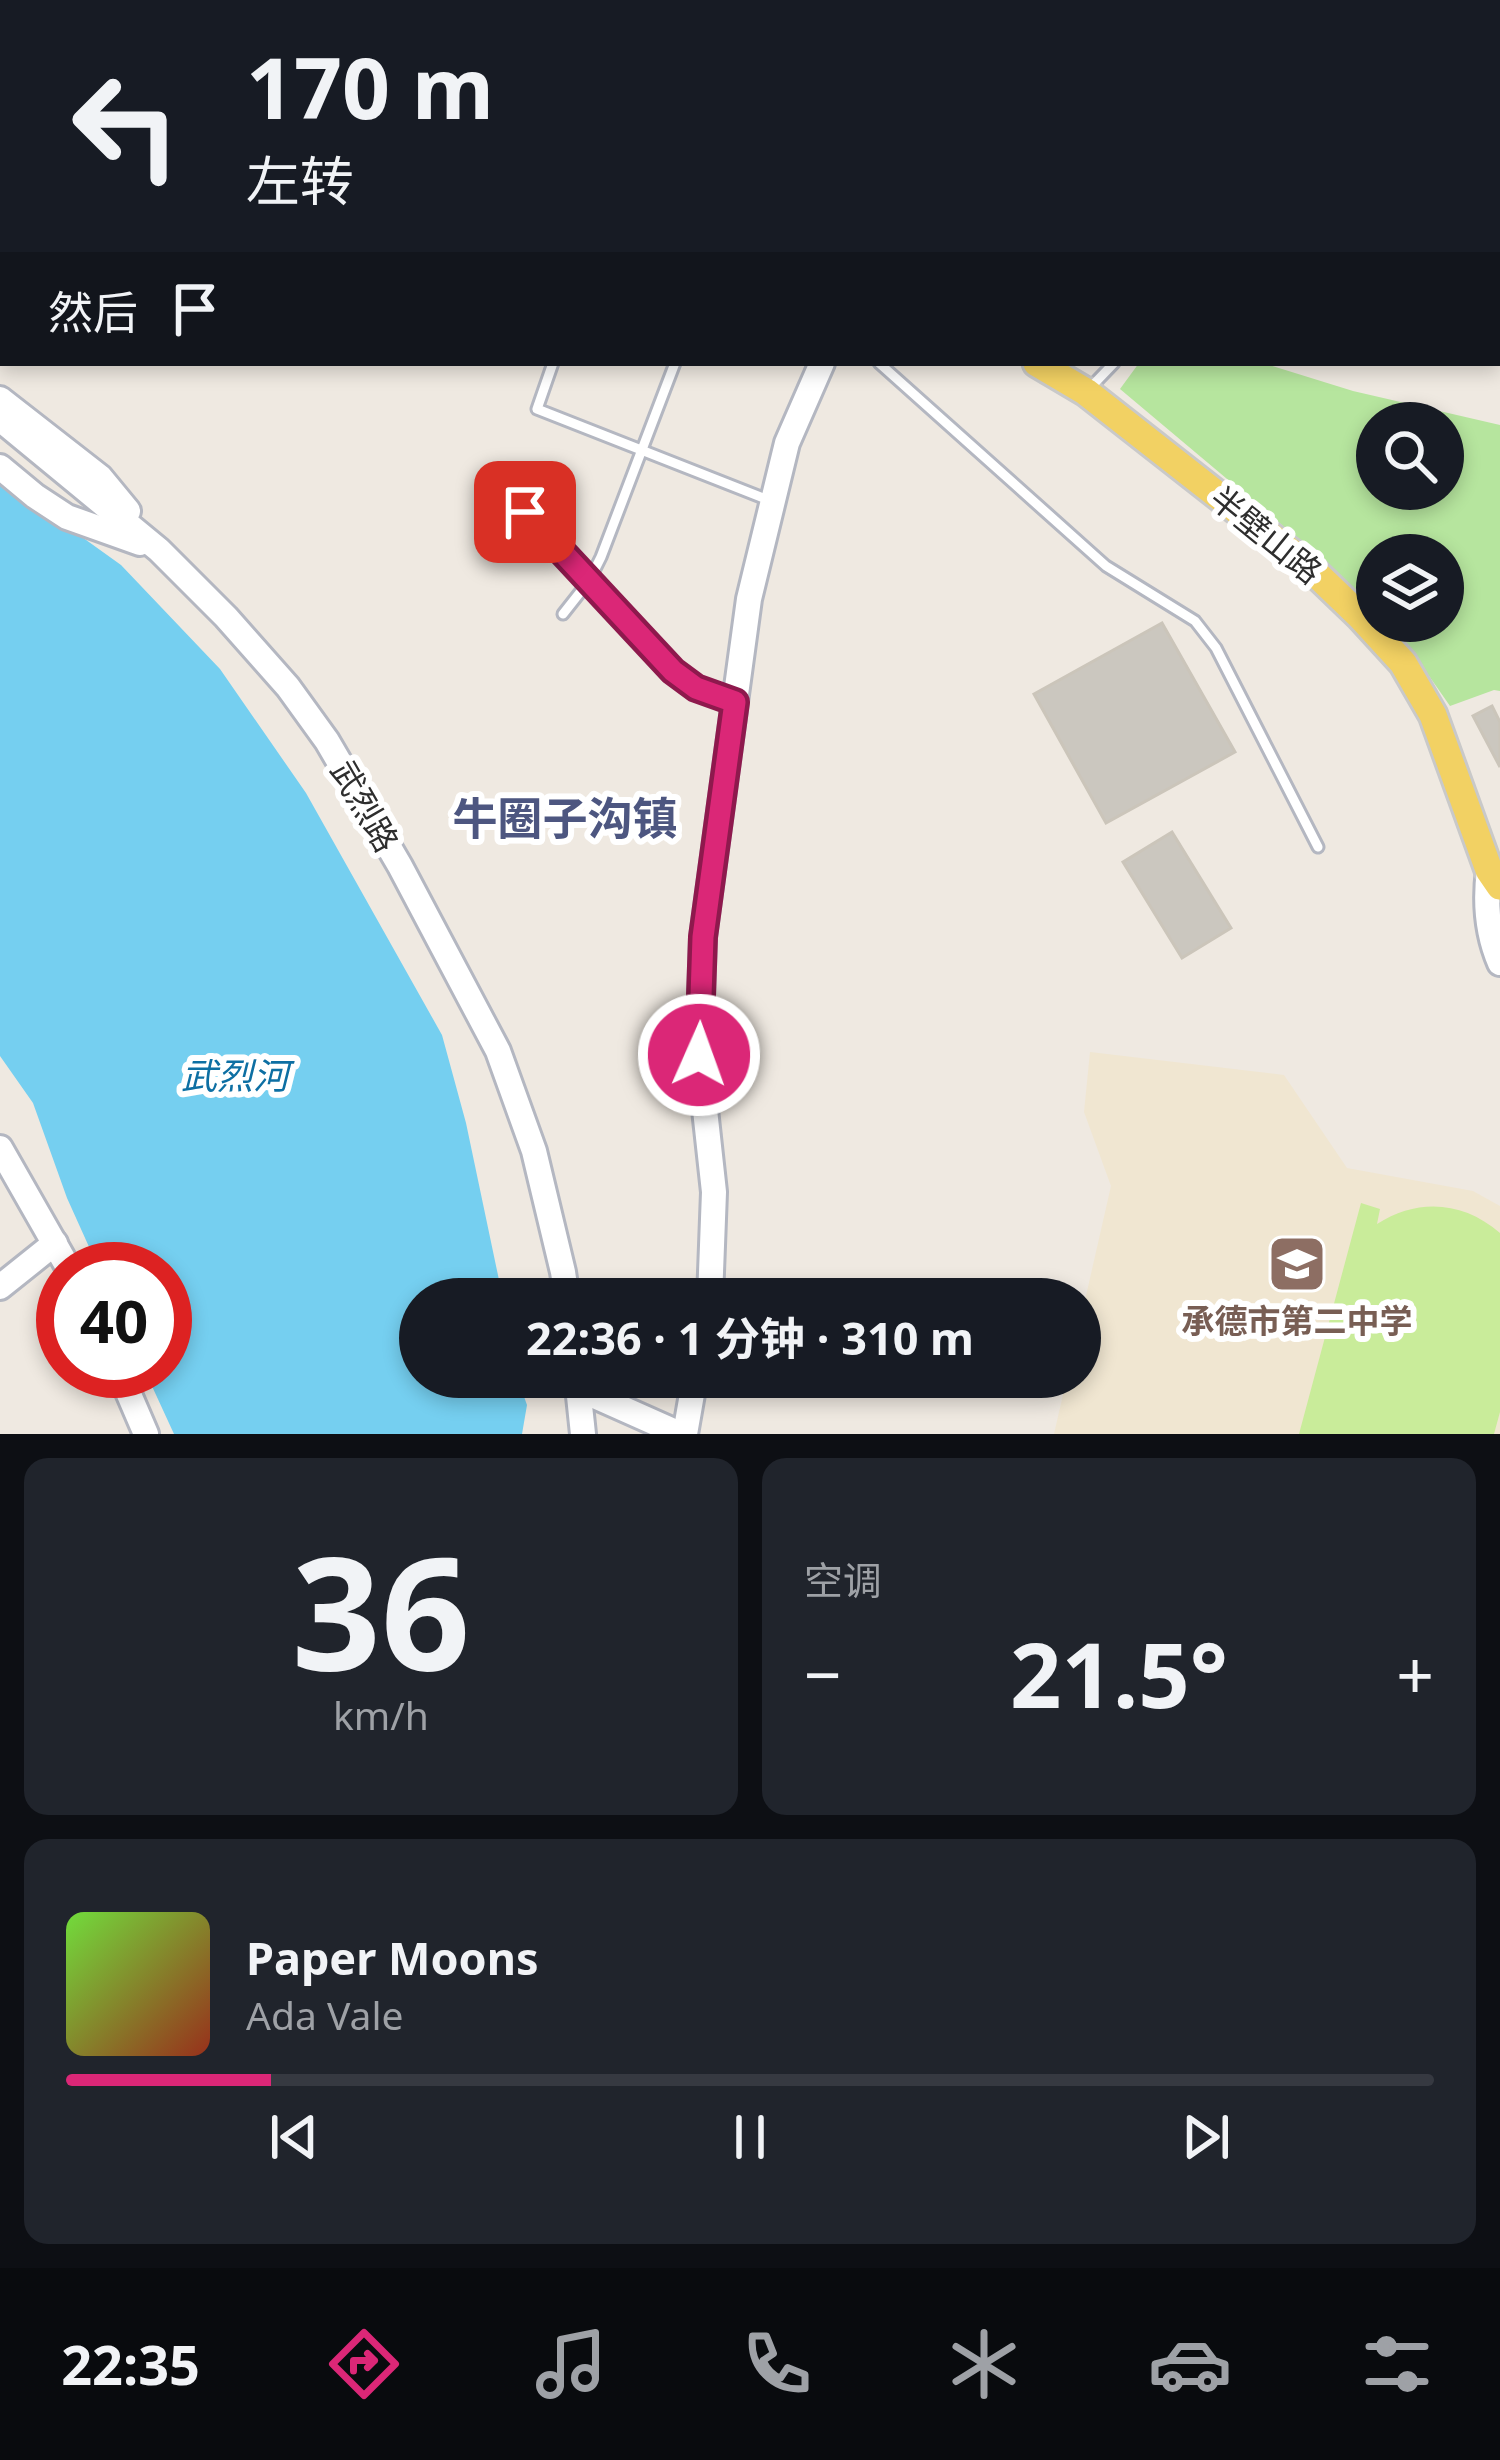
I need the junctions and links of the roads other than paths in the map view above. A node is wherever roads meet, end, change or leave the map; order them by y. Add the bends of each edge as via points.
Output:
1 (552, 366) edge
2 (674, 366) edge
3 (822, 366) edge
4 (882, 366) edge
5 (1042, 366) edge
6 (1111, 366) edge
7 (1086, 392) junction
8 (0, 399) edge
9 (0, 419) edge
10 (642, 450) junction
11 (0, 467) edge
12 (494, 477) dead end
13 (771, 501) junction
14 (159, 550) junction
15 (590, 581) junction
16 (563, 614) dead end
17 (735, 702) junction
18 (1318, 847) dead end
19 (1495, 878) edge
20 (1500, 963) edge
21 (0, 1148) edge
22 (0, 1177) edge
23 (45, 1242) joint
24 (36, 1247) edge
25 (36, 1251) edge
26 (0, 1269) edge
27 (562, 1278) edge
28 (711, 1278) edge
29 (0, 1287) edge
30 (115, 1398) edge
31 (131, 1398) edge
32 (574, 1398) edge
33 (579, 1398) edge
34 (609, 1398) edge
35 (690, 1398) edge
36 (130, 1434) edge
37 (146, 1434) edge
38 (565, 1434) edge
39 (583, 1434) edge
40 (682, 1434) edge

1 - 10 lane via 537,409
2 - 10 lane
3 - 13 main road
4 - 18 lane via 1106,566 1195,621
5 - 7 main road, 半壁山路
6 - 7 lane
7 - 19 main road, 半壁山路 via 1308,566 1403,663 1433,715
8 - 14 main road via 100,476
9 - 14 main road, 武烈路
10 - 13 lane
10 - 15 lane
11 - 14 main road via 67,517
12 - 15 lane
13 - 17 main road
14 - 27 main road, 武烈路 via 288,687 400,866 499,1051 534,1151
15 - 16 lane
15 - 17 lane via 673,671
17 - 28 main road via 703,937 699,1055 714,1192
19 - 20 main road via 1486,896
21 - 23 main road
22 - 23 main road
24 - 26 main road
25 - 29 main road
30 - 36 main road
31 - 37 main road
32 - 38 main road
33 - 39 main road
34 - 40 main road
35 - 40 main road

